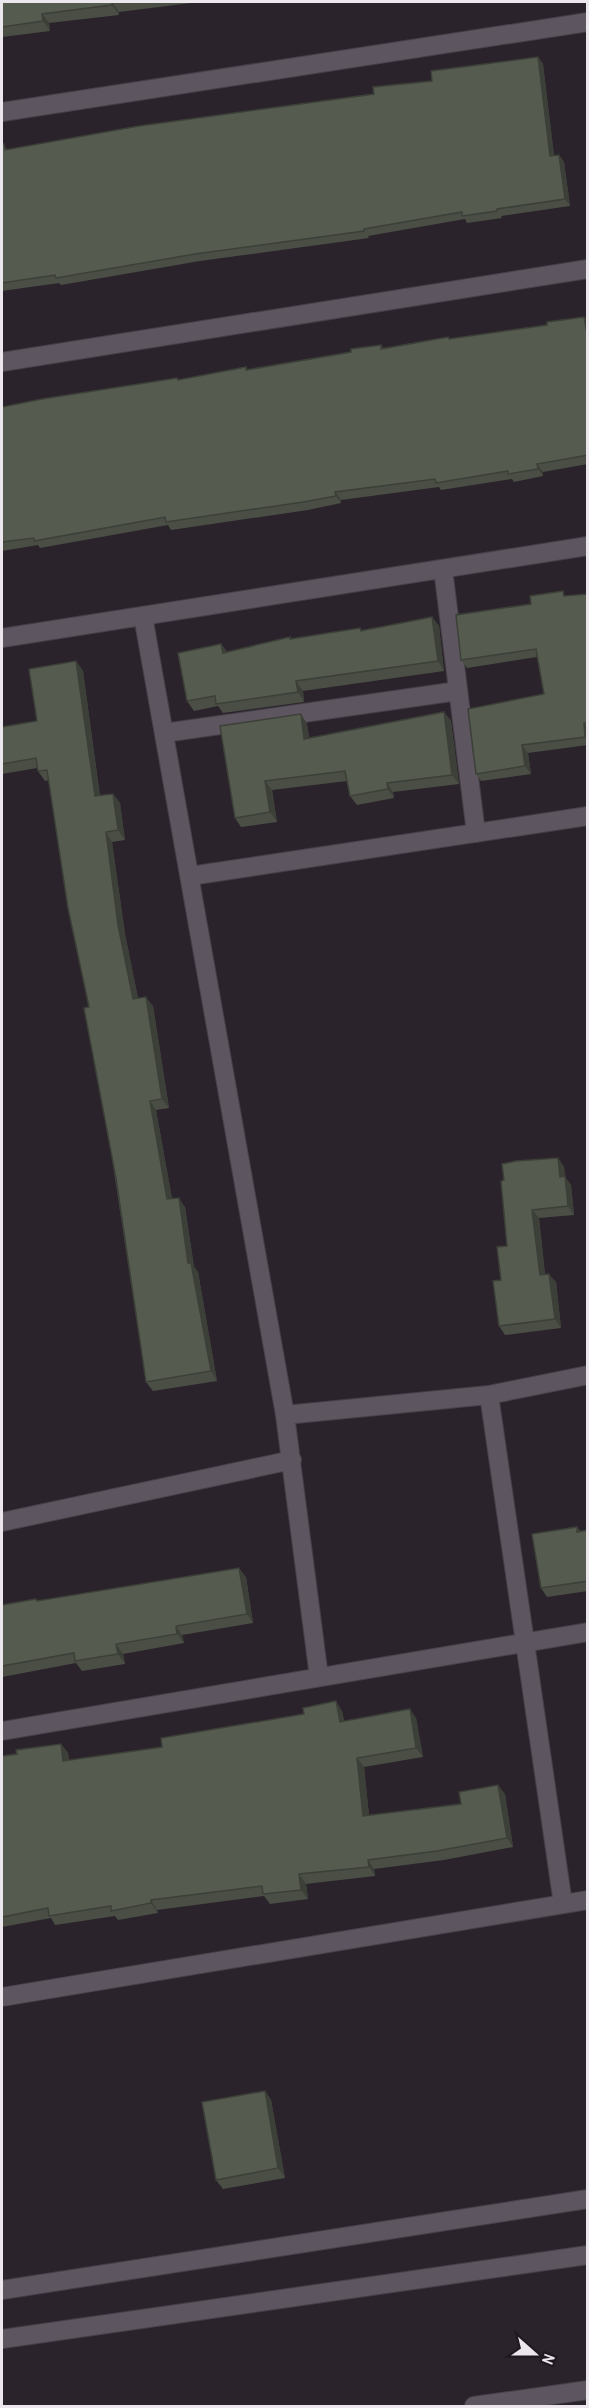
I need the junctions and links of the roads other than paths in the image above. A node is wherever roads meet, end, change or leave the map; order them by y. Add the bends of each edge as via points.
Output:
1 (588, 22) edge
2 (2, 112) edge
3 (588, 269) edge
4 (2, 362) edge
5 (588, 546) edge
6 (443, 569) junction
7 (143, 616) junction
8 (2, 638) edge
9 (458, 691) junction
10 (164, 733) junction
11 (588, 816) edge
12 (476, 833) junction
13 (190, 876) junction
14 (588, 1375) edge
15 (489, 1395) junction
16 (285, 1415) junction
17 (291, 1461) junction
18 (2, 1522) edge
19 (588, 1632) edge
20 (525, 1642) junction
21 (319, 1677) junction
22 (2, 1731) edge
23 (588, 1900) edge
24 (562, 1904) junction
25 (2, 1997) edge
26 (588, 2199) edge
27 (588, 2255) edge
28 (2, 2290) edge
29 (2, 2339) edge
30 (588, 2390) edge
31 (474, 2406) edge

1 - 2 street
3 - 4 street
5 - 6 street
6 - 7 street
6 - 9 street
7 - 8 street
7 - 10 street
9 - 10 street
9 - 12 street
10 - 13 street
11 - 12 street
12 - 13 street
13 - 16 street
14 - 15 street
15 - 16 street
15 - 20 street
16 - 17 street
17 - 18 street
17 - 21 street
19 - 20 street
20 - 21 street
20 - 24 street
21 - 22 street
23 - 24 street
24 - 25 street
26 - 28 street
27 - 29 street
30 - 31 street

